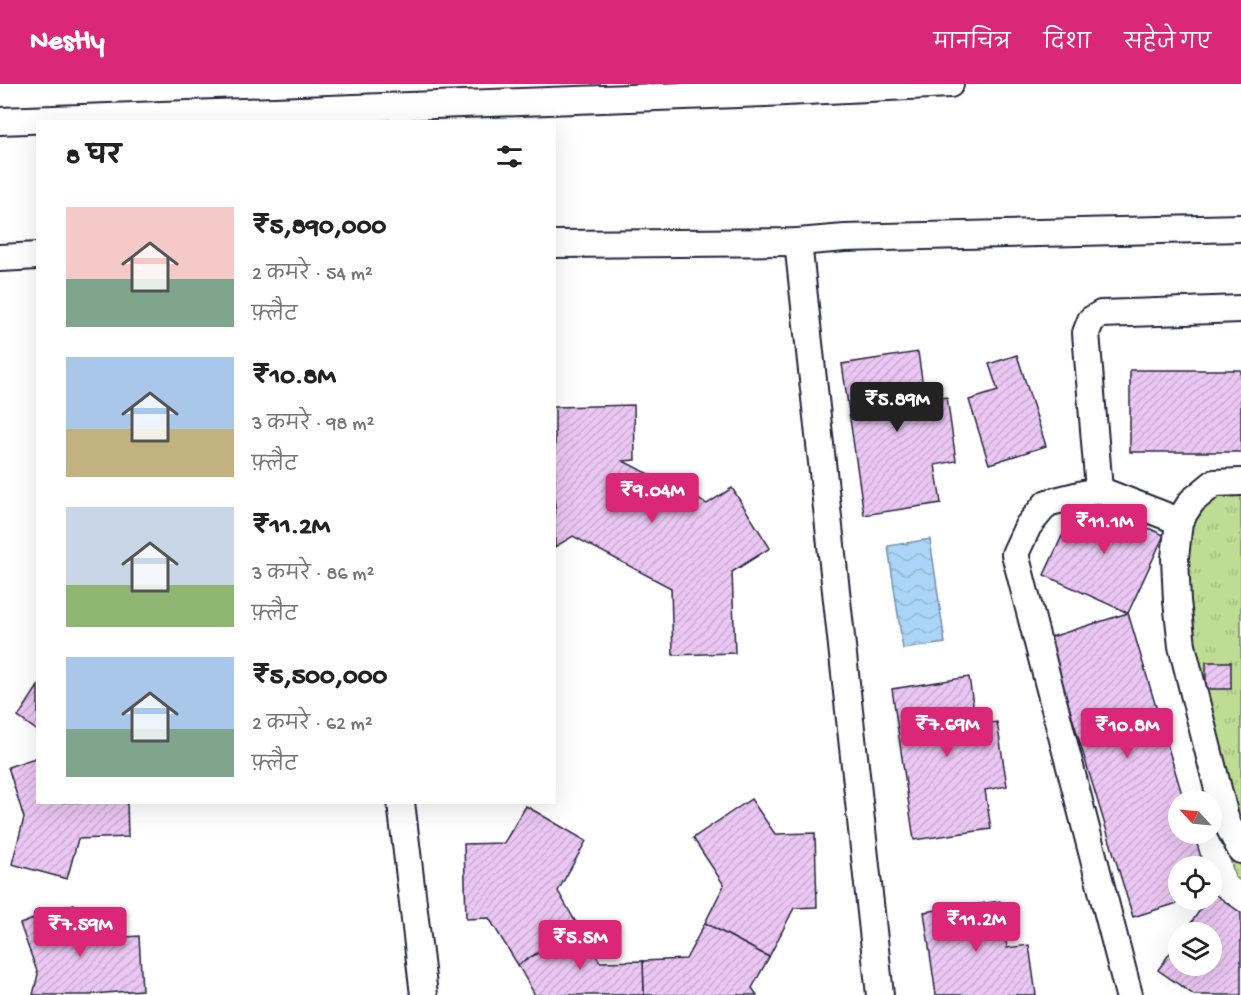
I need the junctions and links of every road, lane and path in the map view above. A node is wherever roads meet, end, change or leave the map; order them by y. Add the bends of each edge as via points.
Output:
1 (950, 84) edge
2 (0, 121) edge
3 (1241, 228) edge
4 (798, 242) junction
5 (556, 244) edge
6 (36, 256) edge
7 (0, 258) edge
8 (1241, 309) edge
9 (1241, 482) edge
10 (1099, 490) junction
11 (1179, 521) junction
12 (401, 804) edge
13 (1241, 850) edge
14 (423, 995) edge
15 (880, 995) edge
16 (1129, 995) edge

1 - 2 street
3 - 4 street
4 - 5 street
4 - 15 street
6 - 7 street
8 - 10 street via 1101,314 1091,320 1086,333
9 - 11 street via 1214,483 1192,501
10 - 11 street
10 - 16 street via 1047,502 1028,526 1015,554
11 - 13 street via 1176,601 1182,646 1226,821
12 - 14 street

